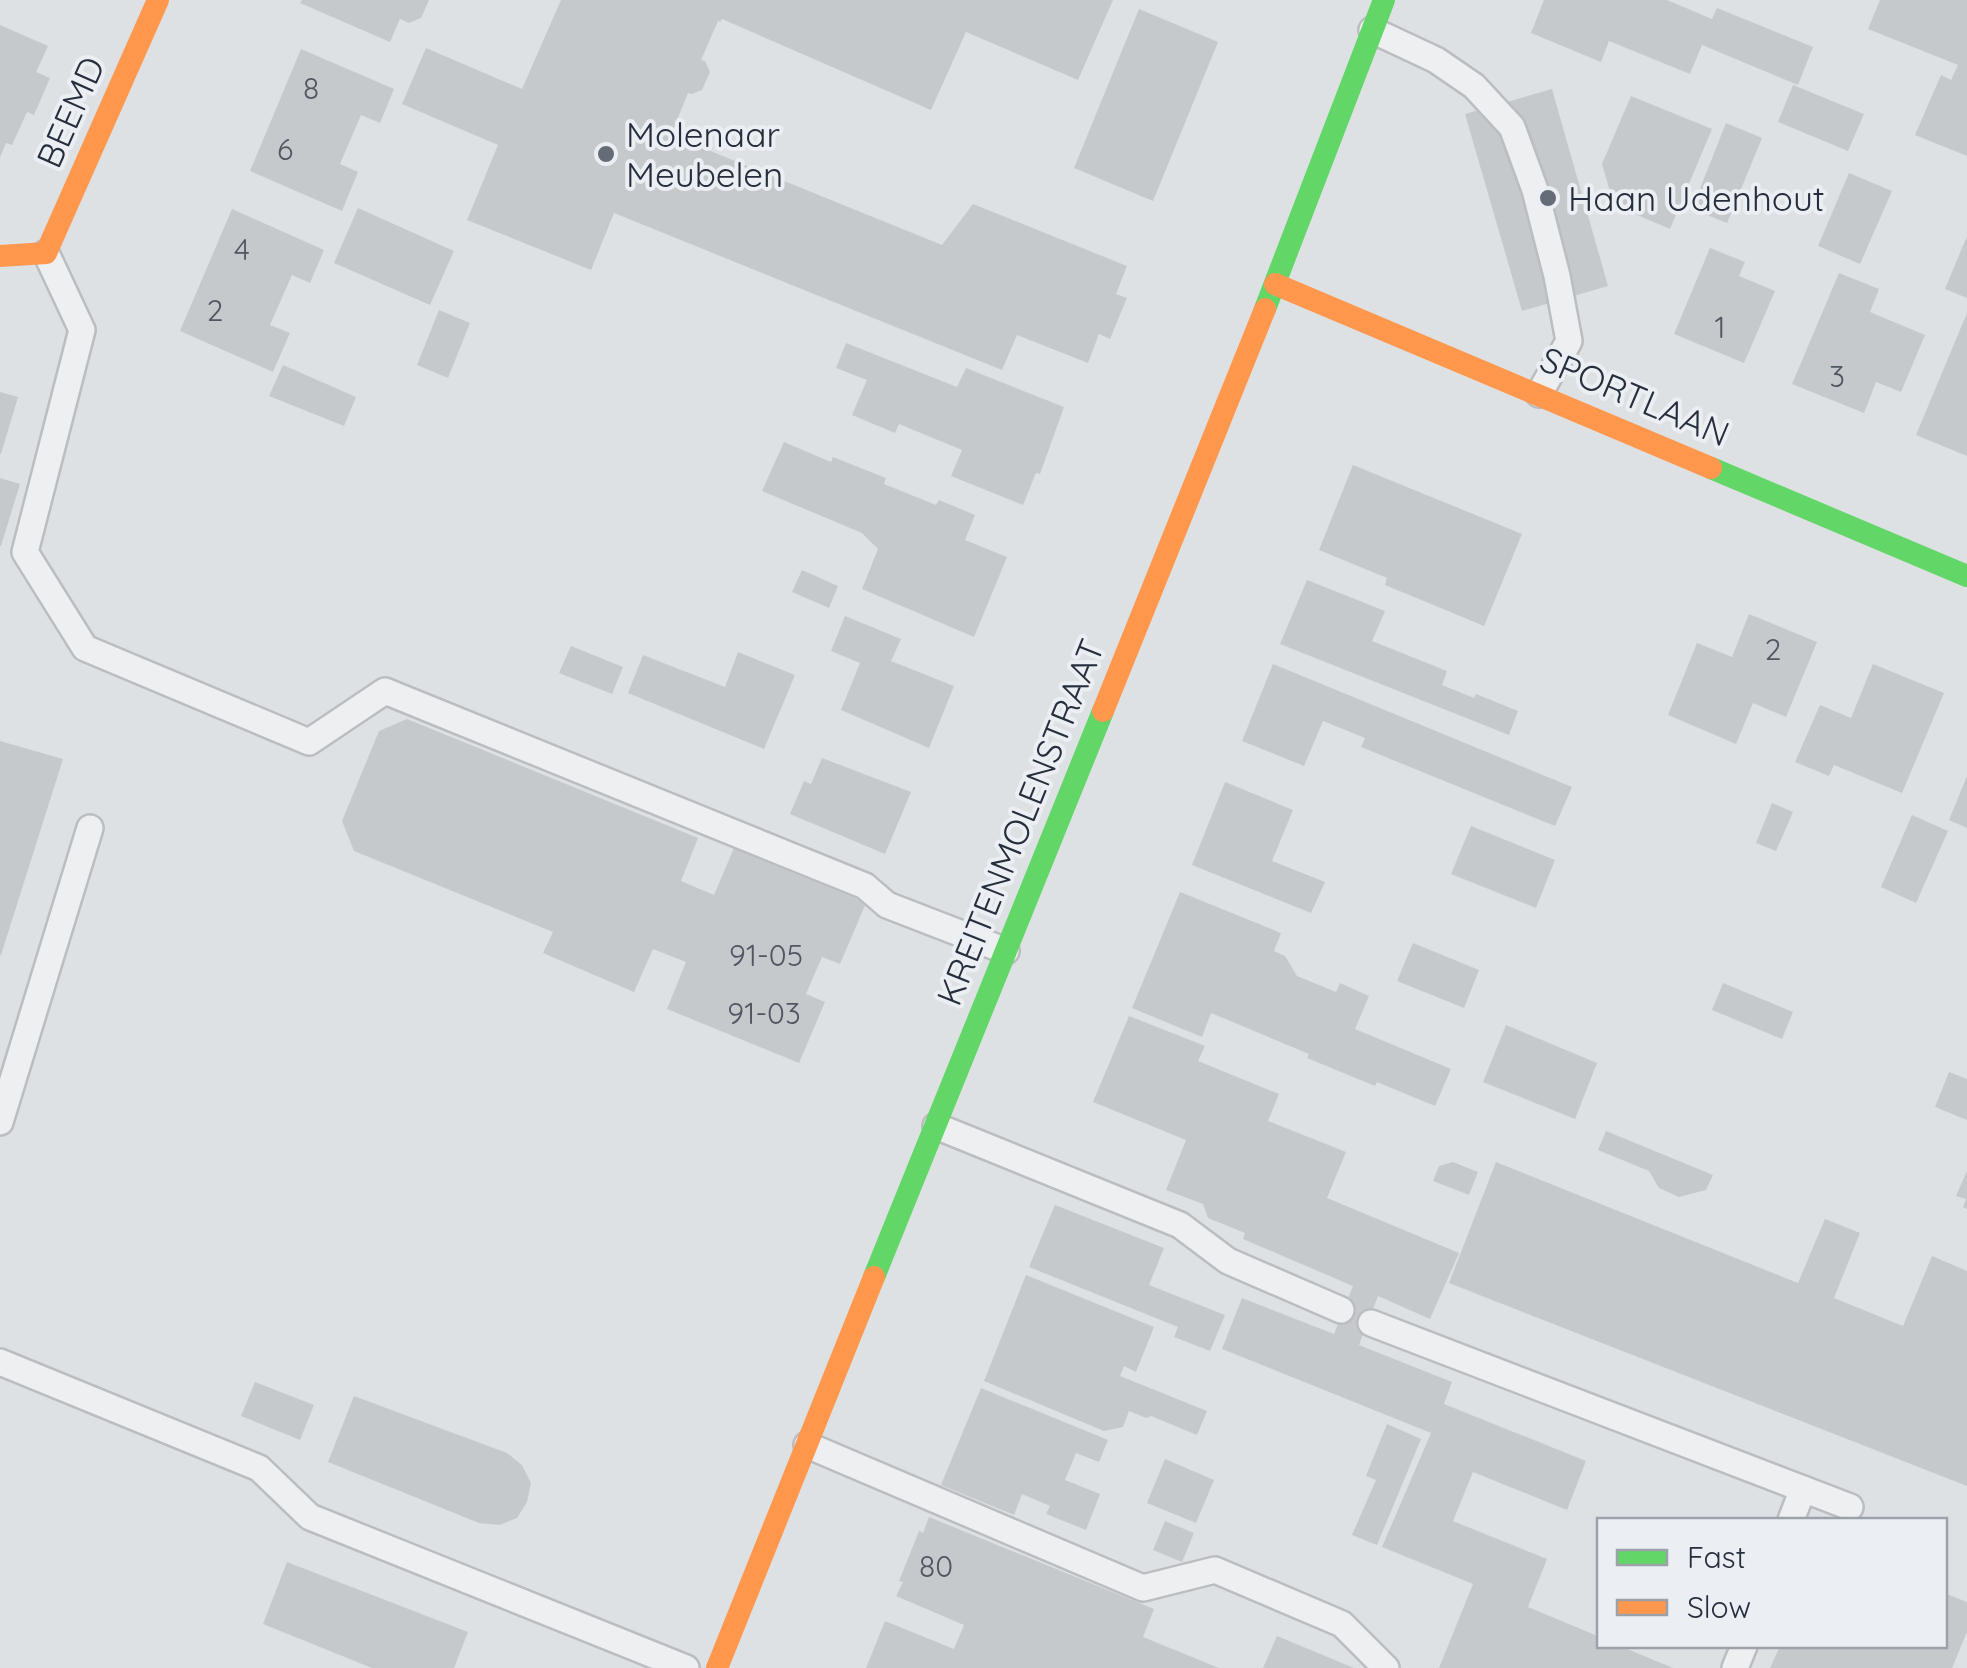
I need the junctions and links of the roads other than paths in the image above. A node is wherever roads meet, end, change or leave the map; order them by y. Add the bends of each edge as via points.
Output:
1 (158, 0) edge
2 (1384, 0) edge
3 (1372, 30) junction
4 (46, 253) junction
5 (0, 256) edge
6 (1275, 284) junction
7 (1540, 394) junction
8 (1967, 576) edge
9 (90, 828) dead end
10 (1006, 951) junction
11 (0, 1122) edge
12 (936, 1126) junction
13 (1341, 1310) dead end
14 (1371, 1323) dead end
15 (0, 1362) edge
16 (807, 1445) junction
17 (1803, 1489) junction
18 (1850, 1507) dead end
19 (1792, 1518) edge
20 (686, 1668) edge
21 (717, 1668) edge
22 (1386, 1668) edge

1 - 4 street, BEEMD
2 - 3 street, KREITENMOLENSTRAAT
3 - 6 street, KREITENMOLENSTRAAT
3 - 7 lane via 1474,86 1512,127 1535,190 1568,341
4 - 5 street
4 - 10 lane via 82,330 26,552 85,648 309,742 385,691 864,886 887,905
6 - 7 street, SPORTLAAN
6 - 10 street, KREITENMOLENSTRAAT
7 - 8 street, SPORTLAAN
9 - 11 lane
10 - 12 street, KREITENMOLENSTRAAT
12 - 13 lane via 1180,1226 1228,1262
12 - 16 street, KREITENMOLENSTRAAT
14 - 17 lane
15 - 20 lane via 258,1468 310,1517
16 - 21 street, KREITENMOLENSTRAAT
16 - 22 lane via 1143,1588 1214,1570 1342,1624
17 - 18 lane
17 - 19 lane

